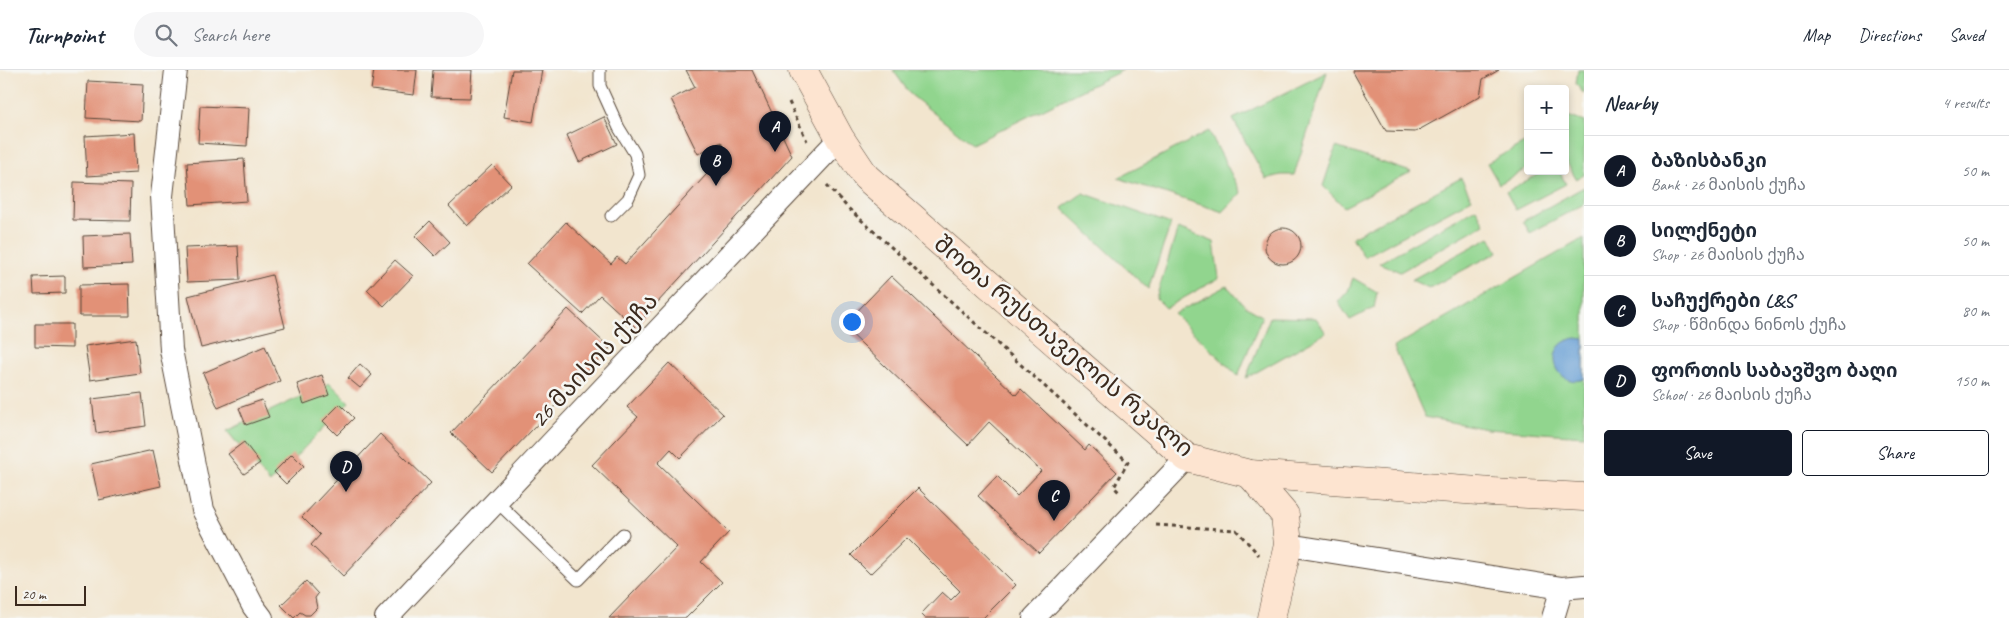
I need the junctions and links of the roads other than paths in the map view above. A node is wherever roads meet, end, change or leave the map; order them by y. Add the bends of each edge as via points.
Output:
1 (176, 70) edge
2 (600, 70) edge
3 (803, 70) edge
4 (840, 138) junction
5 (611, 216) dead end
6 (1187, 458) junction
7 (1250, 474) junction
8 (1584, 497) edge
9 (496, 501) junction
10 (623, 534) dead end
11 (1288, 545) junction
12 (1573, 587) edge
13 (262, 618) edge
14 (386, 618) edge
15 (1034, 618) edge
16 (1271, 618) edge
17 (1553, 618) edge

1 - 13 street via 162,196 171,350 203,510 252,606
2 - 5 lane via 600,86 635,154 639,175 628,199
3 - 4 main road, შოთა რუსთაველის რკალი
4 - 6 main road, შოთა რუსთაველის რკალი via 866,177
4 - 9 street, 26 მაისის ქუჩა
6 - 7 main road, შოთა რუსთაველის რკალი
6 - 15 street
7 - 8 main road, შოთა რუსთაველის რკალი
7 - 11 main road via 1285,515
9 - 10 lane via 578,580
9 - 14 street, 26 მაისის ქუჩა
11 - 12 street
11 - 16 main road
12 - 17 street

